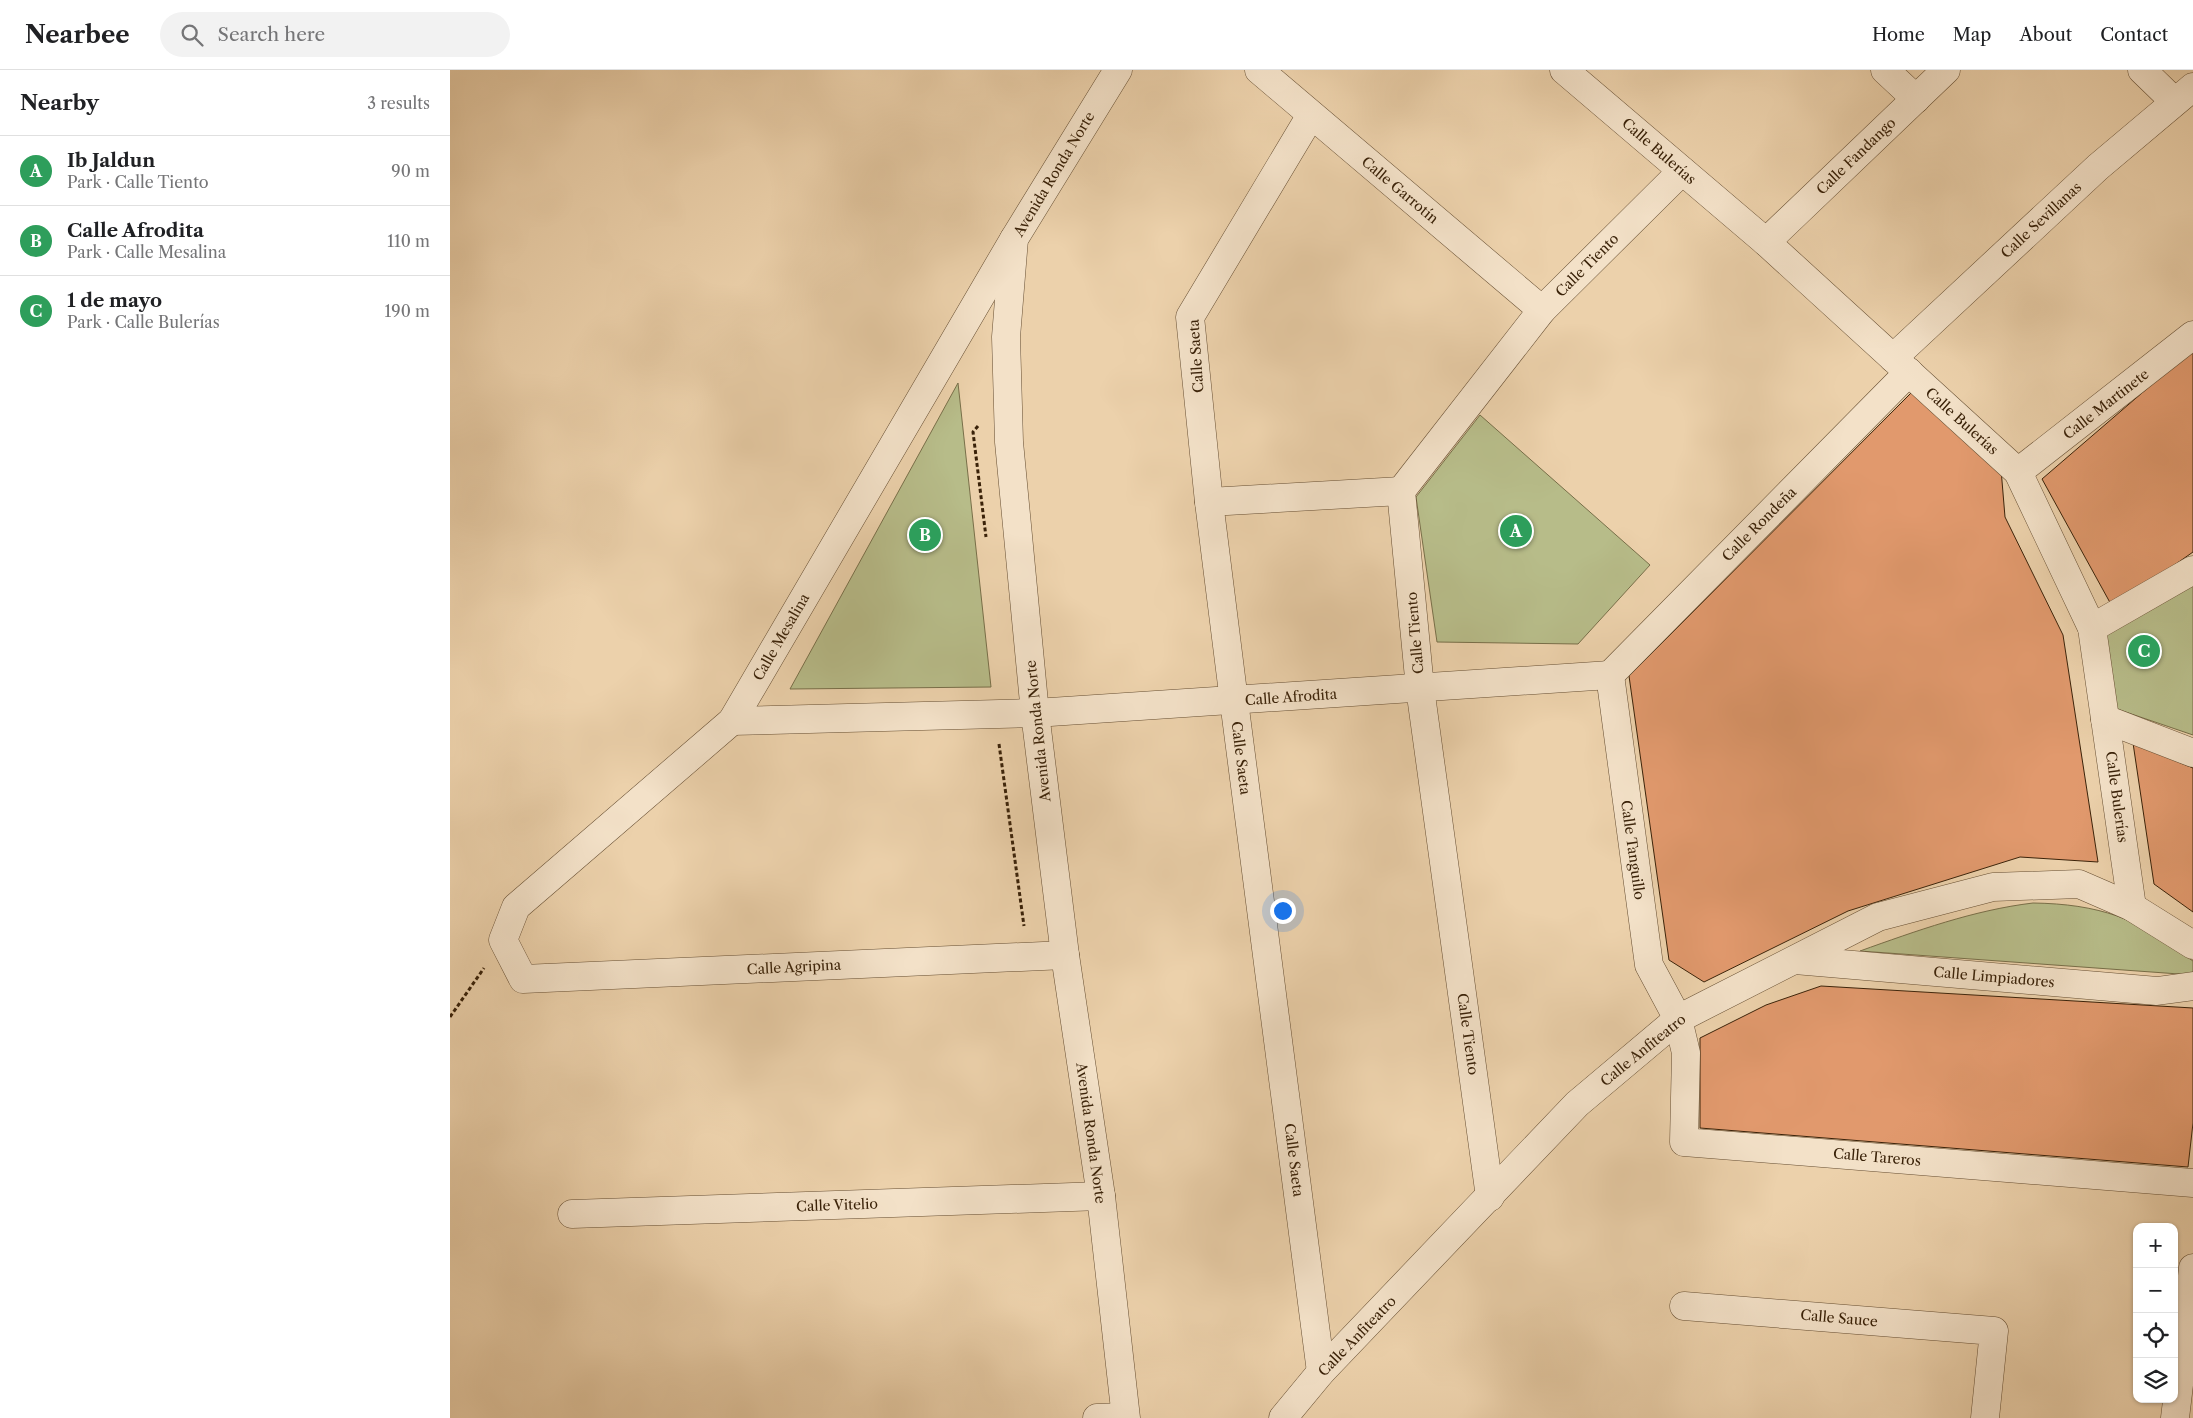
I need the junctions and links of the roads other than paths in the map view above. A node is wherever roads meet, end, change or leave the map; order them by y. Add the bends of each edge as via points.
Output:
1 (1118, 70) edge
2 (1259, 70) edge
3 (1564, 70) edge
4 (1885, 70) edge
5 (1946, 70) edge
6 (2142, 70) edge
7 (2184, 94) edge
8 (1916, 99) junction
9 (1311, 115) junction
10 (1682, 171) junction
11 (1014, 239) junction
12 (1766, 242) junction
13 (1542, 310) junction
14 (2193, 336) edge
15 (1901, 365) junction
16 (2018, 472) junction
17 (1402, 491) junction
18 (1209, 502) junction
19 (2193, 570) edge
20 (2092, 628) junction
21 (1610, 675) junction
22 (1420, 688) junction
23 (1234, 701) junction
24 (1035, 713) junction
25 (2106, 719) junction
26 (732, 721) junction
27 (2193, 753) edge
28 (2132, 907) junction
29 (2193, 945) edge
30 (1065, 955) junction
31 (1794, 960) junction
32 (523, 979) joint
33 (2193, 986) edge
34 (1678, 1019) junction
35 (2193, 1183) edge
36 (1101, 1196) junction
37 (1490, 1197) junction
38 (572, 1214) dead end
39 (2193, 1268) edge
40 (1684, 1306) dead end
41 (1322, 1372) junction
42 (1125, 1417) edge
43 (1097, 1418) edge
44 (1283, 1418) edge
45 (1985, 1418) edge
46 (2175, 1418) edge

1 - 11 street, Avenida Ronda Norte
2 - 9 street, Calle Garrotín
3 - 10 street, Calle Bulerías
4 - 8 street
5 - 8 street, Calle Fandango
6 - 7 street
7 - 15 street, Calle Sevillanas via 2098,167
8 - 12 street, Calle Fandango
9 - 13 street, Calle Garrotín
9 - 18 street, Calle Saeta via 1190,317
10 - 12 street, Calle Bulerías
10 - 13 street, Calle Tiento
11 - 24 street, Avenida Ronda Norte via 1006,336 1009,442
11 - 26 street, Calle Mesalina
12 - 15 street, Calle Bulerías
13 - 17 street, Calle Tiento
14 - 16 street, Calle Martinete
15 - 16 street, Calle Bulerías
15 - 21 street, Calle Rondeña
16 - 20 street, Calle Bulerías
17 - 18 street
17 - 22 street, Calle Tiento
18 - 23 street, Calle Saeta
19 - 20 street
20 - 25 street, Calle Bulerías
21 - 22 street, Calle Afrodita
21 - 34 street, Calle Tanguillo via 1649,965
22 - 23 street, Calle Afrodita
22 - 37 street, Calle Tiento
23 - 24 street, Calle Afrodita
23 - 41 street, Calle Saeta
24 - 26 street, Calle Afrodita
24 - 30 street, Avenida Ronda Norte
25 - 27 street
25 - 28 street, Calle Bulerías
26 - 32 street, Calle Mesalina via 516,907 503,940
28 - 29 street, Calle Anfiteatro
28 - 31 street, Calle Anfiteatro via 2079,884 1993,887 1878,917
30 - 32 street, Calle Agripina
30 - 36 street, Avenida Ronda Norte
31 - 33 street, Calle Limpiadores via 2157,991
31 - 34 street, Calle Anfiteatro
34 - 35 street, Calle Tareros via 1686,1053 1684,1142
34 - 37 street, Calle Anfiteatro via 1577,1104
36 - 38 street, Calle Vitelio
36 - 42 street, Avenida Ronda Norte
37 - 41 street, Calle Anfiteatro
39 - 46 street
40 - 45 street, Calle Sauce via 1994,1330
41 - 44 street, Calle Anfiteatro
42 - 43 street

